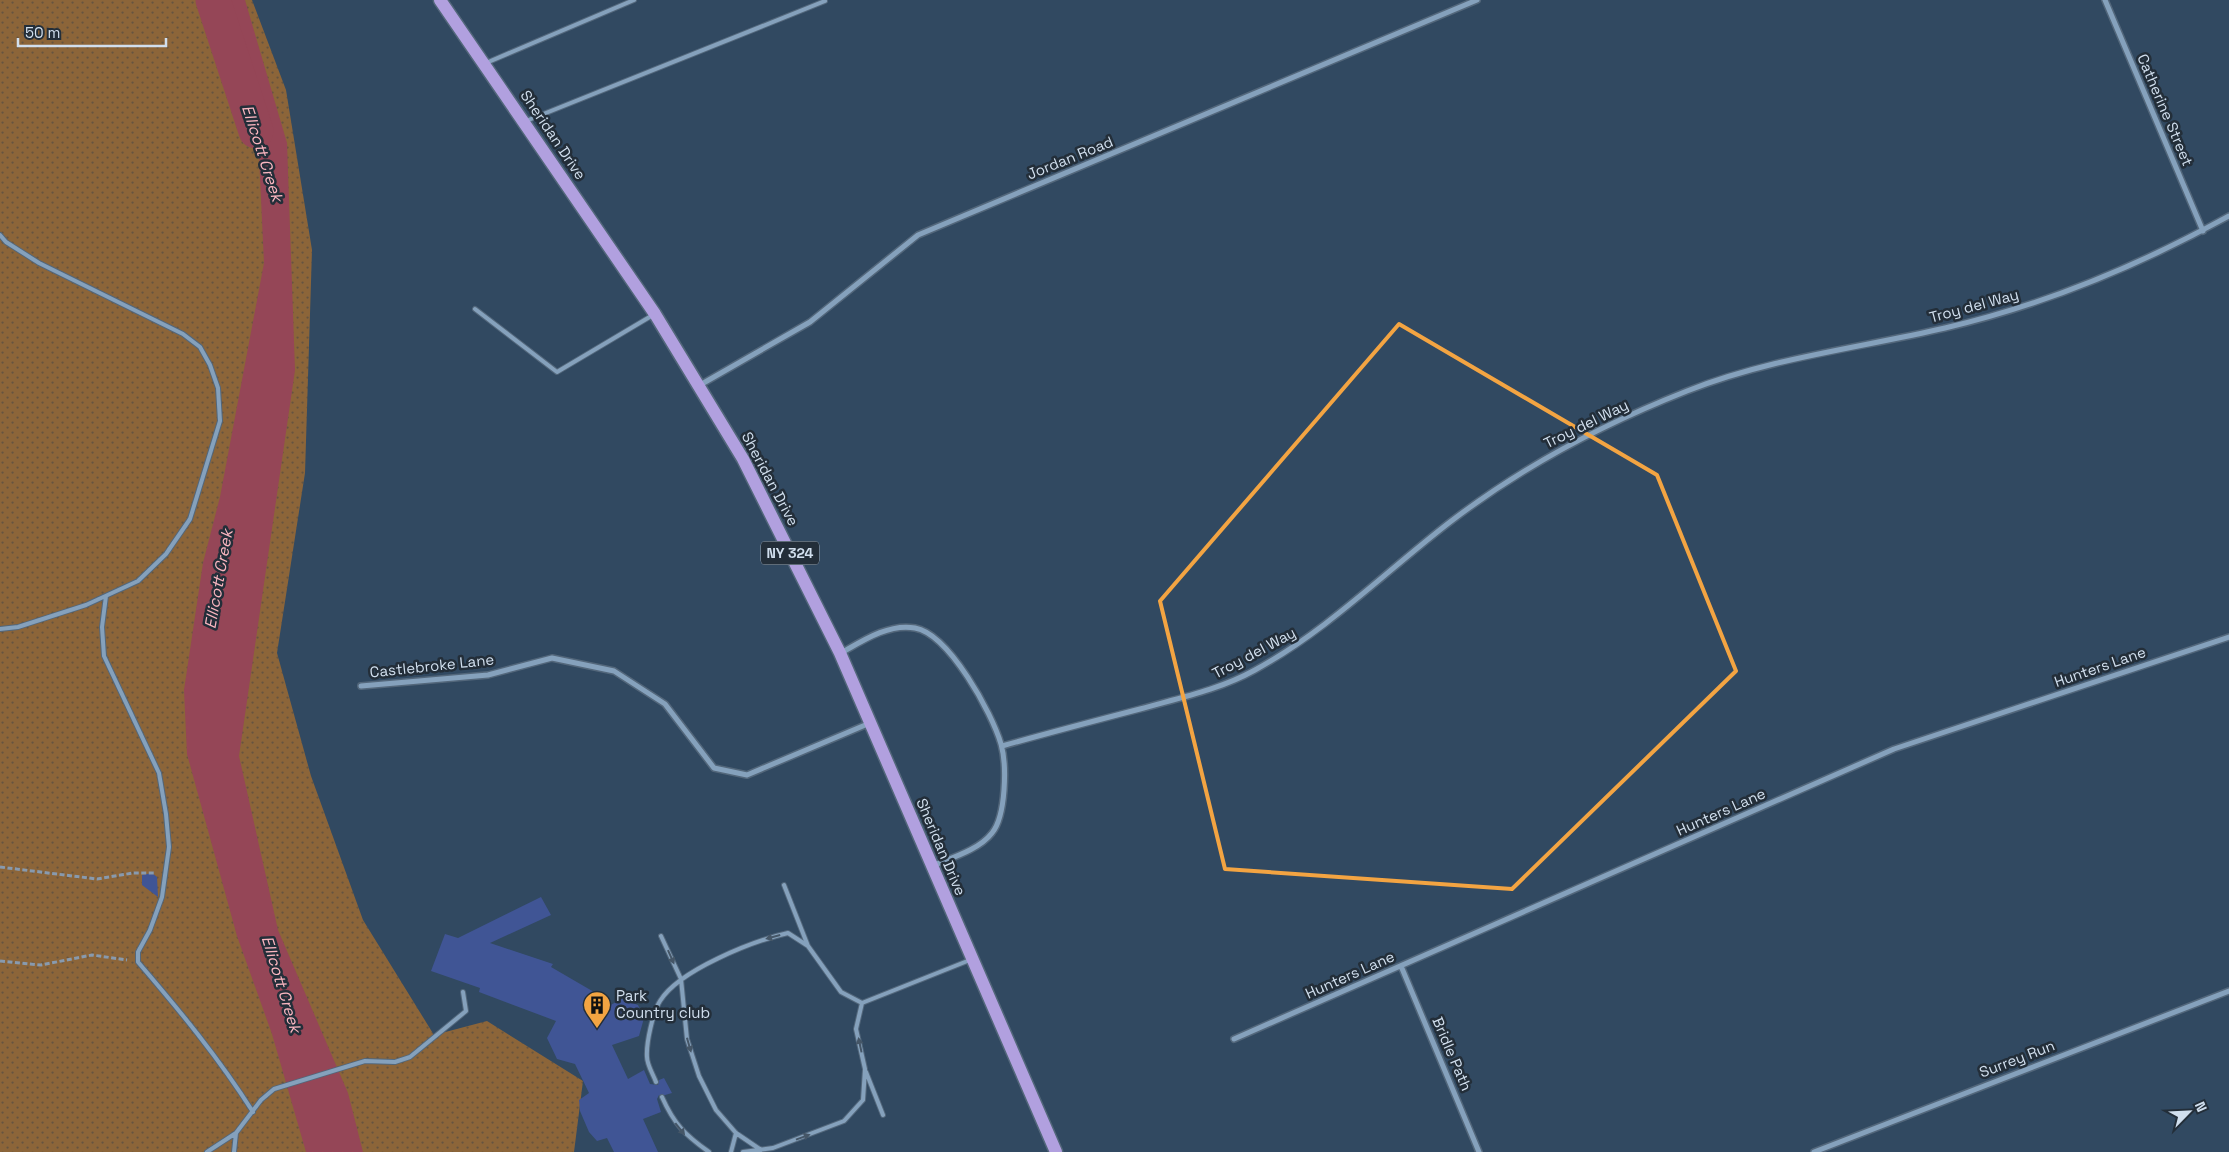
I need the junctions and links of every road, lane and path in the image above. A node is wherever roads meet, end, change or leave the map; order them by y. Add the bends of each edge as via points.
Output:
1 (440, 0) edge
2 (634, 0) edge
3 (825, 0) edge
4 (1477, 0) edge
5 (2105, 0) edge
6 (484, 64) junction
7 (524, 122) junction
8 (2229, 216) edge
9 (2203, 231) junction
10 (0, 235) edge
11 (475, 309) dead end
12 (654, 314) junction
13 (699, 385) junction
14 (106, 596) junction
15 (0, 629) edge
16 (2229, 637) edge
17 (840, 653) junction
18 (361, 686) dead end
19 (870, 723) junction
20 (1002, 746) junction
21 (932, 866) junction
22 (0, 867) edge
23 (165, 874) junction
24 (784, 885) dead end
25 (661, 936) dead end
26 (808, 946) junction
27 (972, 959) junction
28 (0, 961) edge
29 (138, 962) junction
30 (1401, 966) junction
31 (681, 979) junction
32 (2229, 991) edge
33 (463, 992) dead end
34 (862, 1003) junction
35 (1234, 1039) dead end
36 (865, 1070) junction
37 (656, 1082) dead end
38 (662, 1097) dead end
39 (253, 1112) junction
40 (883, 1115) dead end
41 (736, 1133) junction
42 (236, 1134) junction
43 (758, 1151) edge
44 (207, 1152) edge
45 (234, 1152) edge
46 (709, 1152) edge
47 (732, 1152) edge
48 (743, 1152) edge
49 (1056, 1152) edge
50 (1479, 1152) edge
51 (1814, 1152) edge

1 - 6 main road, Sheridan Drive / NY 324
2 - 6 lane
3 - 7 lane
4 - 13 street, Jordan Road via 918,235 810,322
5 - 9 street, Catherine Street
6 - 7 main road, Sheridan Drive / NY 324
7 - 12 main road, Sheridan Drive / NY 324
8 - 9 street, Troy del Way
9 - 20 street, Troy del Way via 2114,272 2016,308 1949,327 1814,354 1689,390 1577,440 1521,473 1453,520 1307,638 1254,670 1213,690
10 - 14 lane via 47,267 183,334 200,347 218,388 220,421 190,519 166,554 138,581
11 - 12 lane via 557,372
12 - 13 main road, Sheridan Drive / NY 324
13 - 17 main road, Sheridan Drive / NY 324 via 743,459
14 - 15 lane via 27,624
14 - 23 lane via 102,627 104,656 159,773 169,847
16 - 30 street, Hunters Lane via 1894,749
17 - 19 main road, Sheridan Drive / NY 324
17 - 20 street via 894,628 916,628 937,639 984,702
18 - 19 street, Castlebroke Lane via 488,675 552,658 614,670 665,704 714,768 747,775
19 - 21 main road, Sheridan Drive / NY 324
20 - 21 street via 1004,794 1000,818 992,833 977,846
21 - 27 main road, Sheridan Drive / NY 324
22 - 23 path via 96,880 133,873
23 - 29 lane via 162,897 138,952
24 - 26 lane
25 -> 31 lane
26 -> 31 lane via 788,933 768,938
26 - 34 lane via 841,992
27 - 34 lane
27 - 49 main road, Sheridan Drive / NY 324
28 - 29 path via 41,965 92,955
29 - 39 lane via 211,1049
30 - 35 street, Hunters Lane
30 - 50 street, Bridle Path
31 - 37 lane via 660,1001 650,1032 647,1058
31 -> 41 lane via 687,1039 699,1076 716,1110
32 - 51 street, Surrey Run
33 - 39 lane via 466,1011 410,1057 394,1062 366,1061 274,1089
36 -> 34 lane via 856,1030
36 - 40 lane
43 -> 36 lane via 844,1121 863,1100
38 -> 46 lane via 671,1118 687,1137
39 - 42 lane
41 - 43 lane
41 - 47 lane
42 - 44 lane
42 - 45 lane
43 - 48 lane

